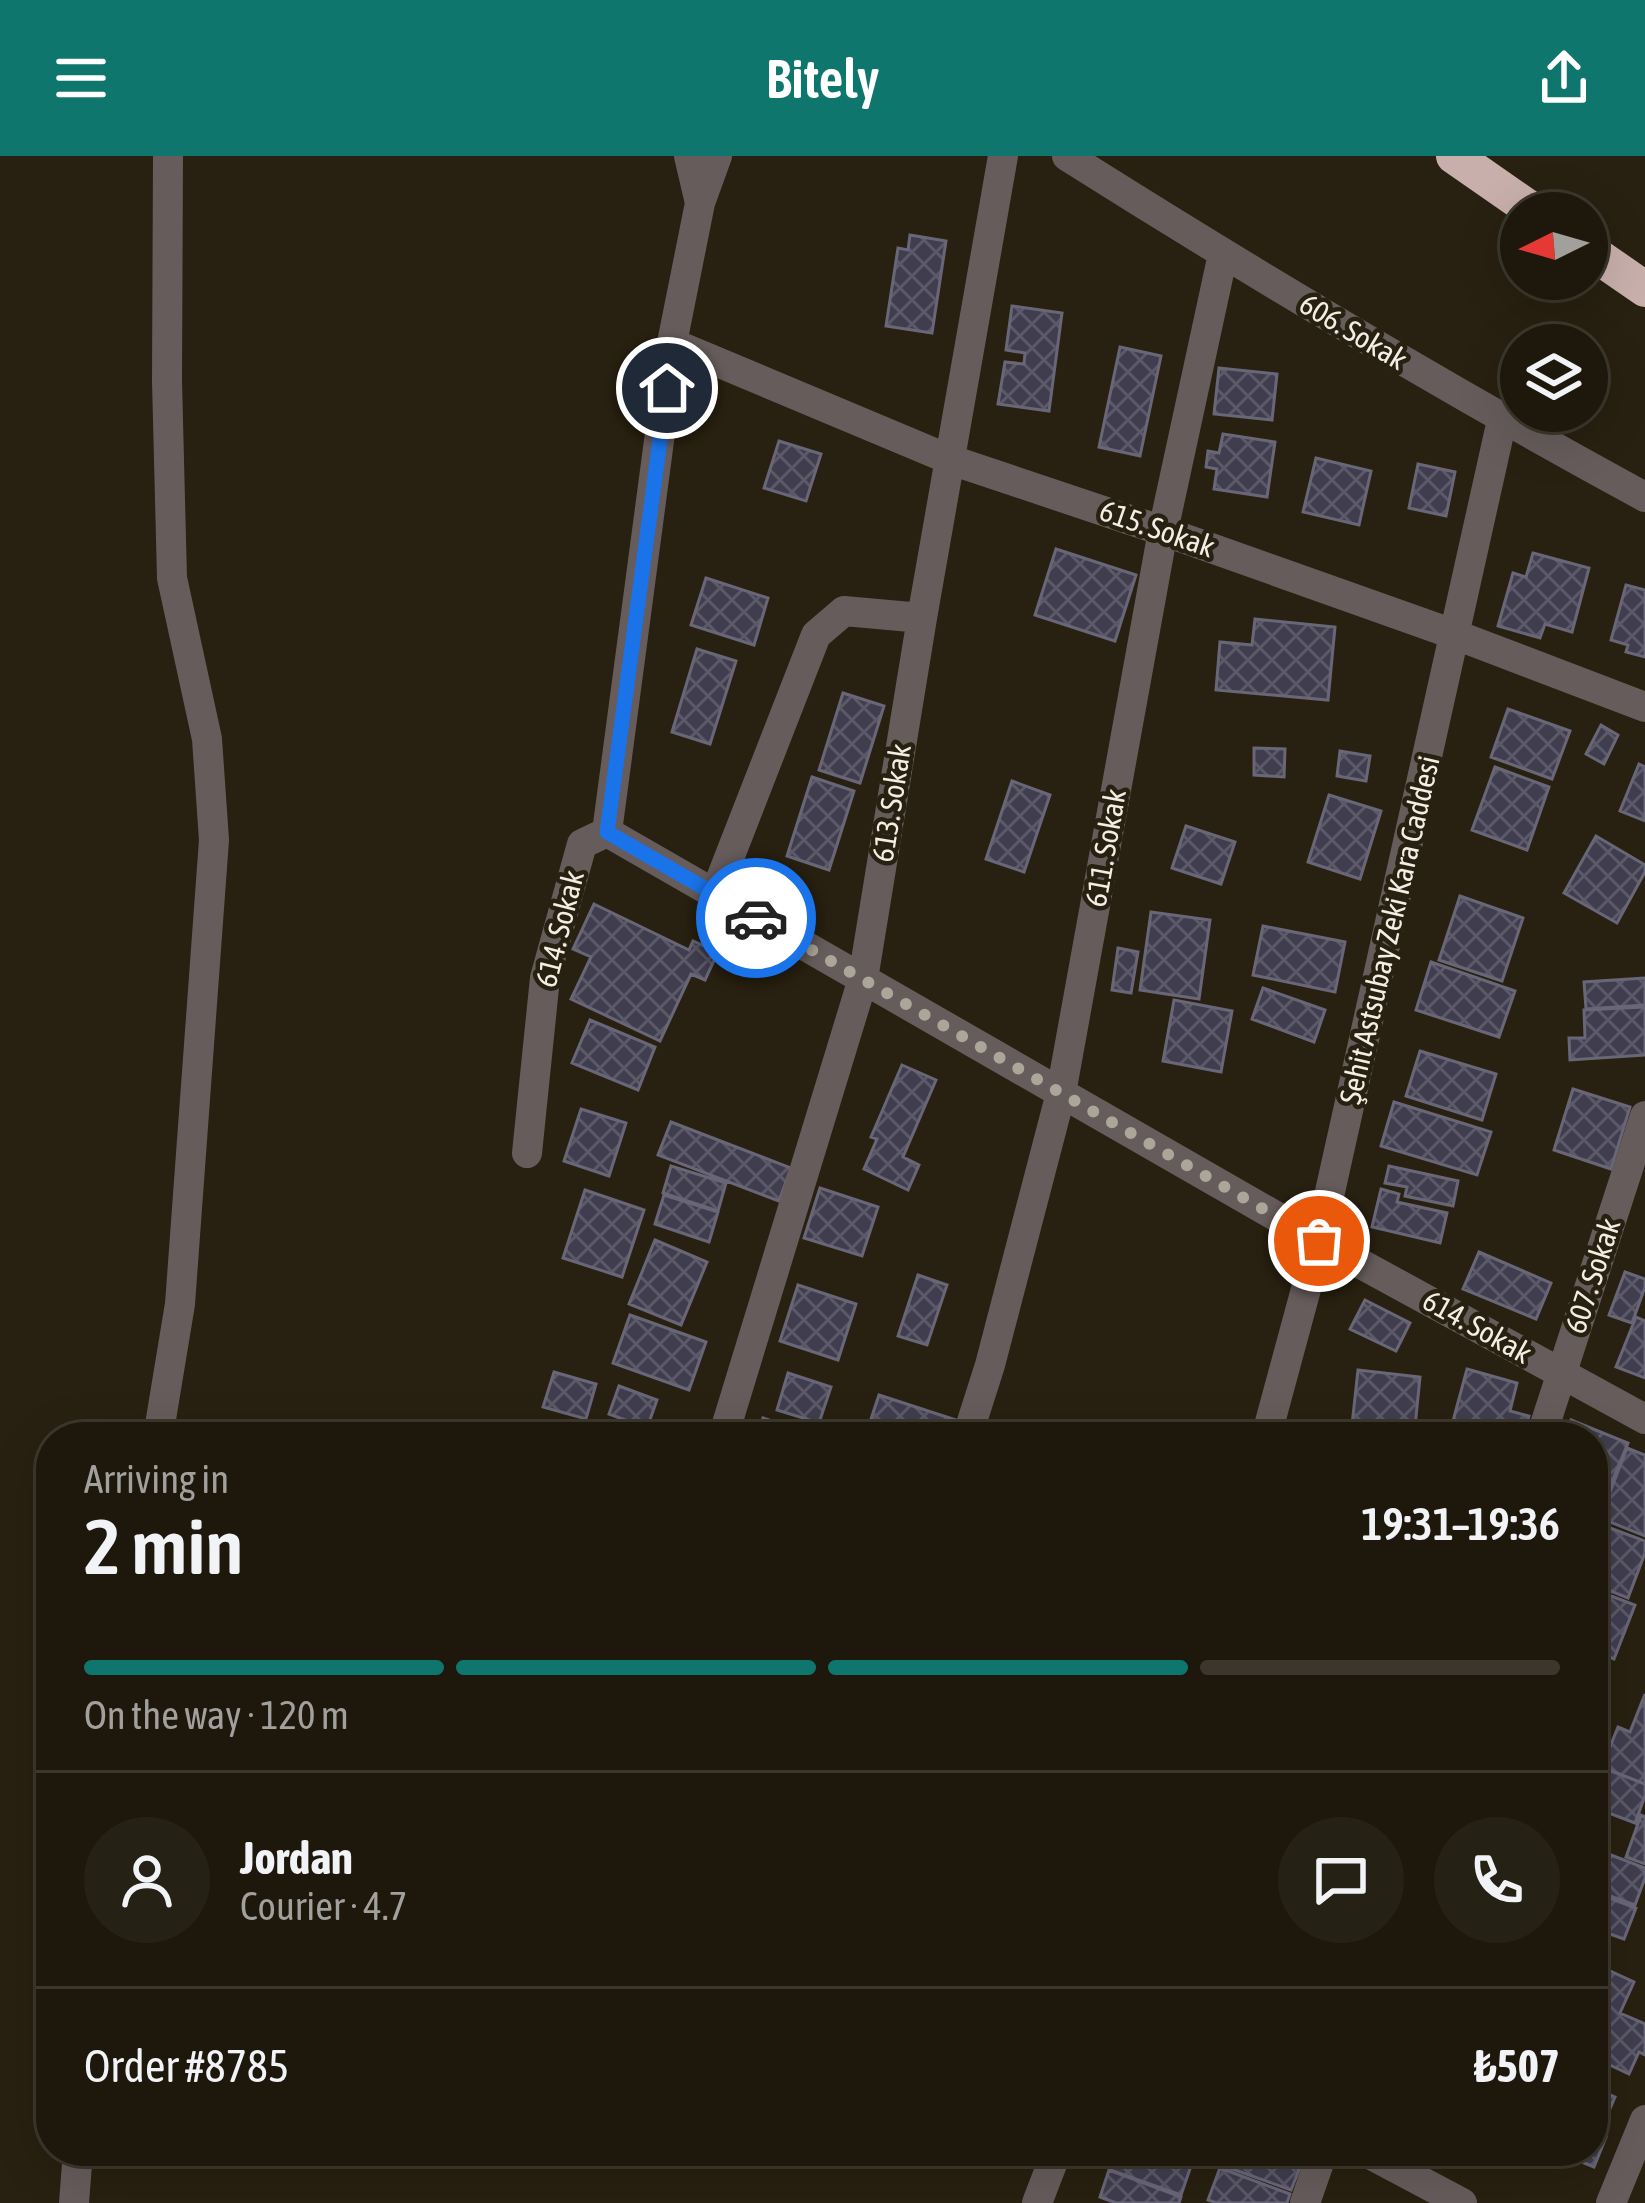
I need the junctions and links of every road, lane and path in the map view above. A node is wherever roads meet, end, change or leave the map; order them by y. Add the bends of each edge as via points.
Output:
1 (168, 156) edge
2 (689, 156) edge
3 (717, 156) edge
4 (1003, 156) edge
5 (1067, 156) edge
6 (1454, 156) edge
7 (1505, 192) edge
8 (700, 203) junction
9 (1223, 254) junction
10 (1608, 263) edge
11 (1645, 289) edge
12 (673, 343) junction
13 (1500, 419) edge
14 (1500, 429) edge
15 (1525, 432) edge
16 (951, 460) junction
17 (1645, 496) edge
18 (1163, 531) junction
19 (922, 618) junction
20 (1456, 635) junction
21 (1645, 707) edge
22 (607, 832) junction
23 (715, 894) junction
24 (863, 980) junction
25 (1061, 1093) junction
26 (1645, 1116) edge
27 (526, 1153) dead end
28 (1319, 1241) junction
29 (1561, 1373) junction
30 (1645, 1420) edge
31 (161, 1422) edge
32 (728, 1422) edge
33 (973, 1422) edge
34 (1270, 1422) edge
35 (1546, 1422) edge
36 (1645, 2120) edge
37 (77, 2166) edge
38 (1051, 2166) edge
39 (1319, 2166) edge
40 (1392, 2166) edge
41 (74, 2203) edge
42 (1036, 2203) edge
43 (1305, 2203) edge
44 (1462, 2203) edge
45 (1611, 2203) edge

1 - 31 street via 172,578 207,740 214,840 181,1304
2 - 8 street
3 - 8 street
4 - 16 street, 613. Sokak
5 - 9 street, 606. Sokak
6 - 7 highway
8 - 12 street
9 - 13 street, 606. Sokak
9 - 18 street, 611. Sokak
10 - 11 highway
12 - 16 street, 615. Sokak
12 - 22 street
14 - 20 street, Şehit Astsubay Zeki Kara Caddesi
15 - 17 street, 606. Sokak
16 - 18 street, 615. Sokak
16 - 19 street, 613. Sokak
18 - 20 street, 615. Sokak
18 - 25 street, 611. Sokak
19 - 23 street via 844,611 816,635
19 - 24 street, 613. Sokak
20 - 21 street, 615. Sokak
20 - 28 street, Şehit Astsubay Zeki Kara Caddesi
22 - 23 street, 614. Sokak
22 - 27 street, 614. Sokak via 582,844 545,978
23 - 24 street, 614. Sokak
24 - 25 street, 614. Sokak
24 - 32 street, 613. Sokak
25 - 28 street, 614. Sokak
25 - 33 street, 611. Sokak
26 - 29 street, 607. Sokak
28 - 29 street, 614. Sokak
28 - 34 street, Şehit Astsubay Zeki Kara Caddesi
29 - 30 street, 614. Sokak
29 - 35 street, 607. Sokak
36 - 45 street
37 - 41 street
38 - 42 street
39 - 43 street
40 - 44 street

